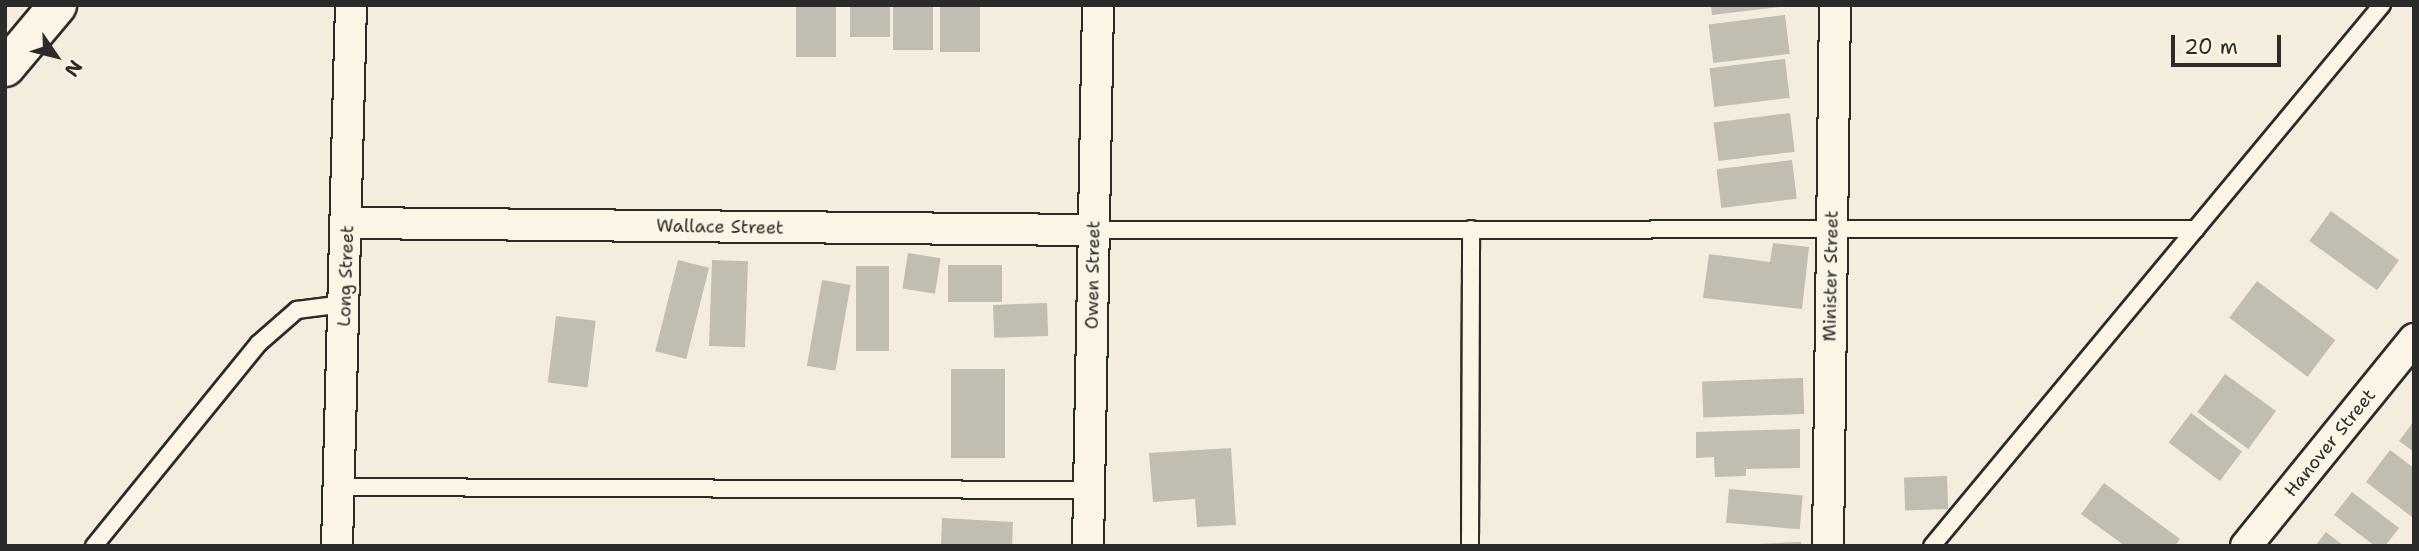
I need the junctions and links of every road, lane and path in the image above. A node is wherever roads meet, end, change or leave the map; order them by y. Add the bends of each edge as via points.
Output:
1 (57, 5) edge
2 (351, 5) edge
3 (1098, 5) edge
4 (1835, 5) edge
5 (2382, 5) edge
6 (5, 67) edge
7 (348, 223) junction
8 (1832, 227) junction
9 (1471, 229) junction
10 (2196, 229) junction
11 (1093, 230) junction
12 (344, 304) junction
13 (2414, 340) edge
14 (338, 487) junction
15 (1089, 490) junction
16 (94, 546) edge
17 (337, 546) edge
18 (1088, 546) edge
19 (1469, 546) edge
20 (1828, 546) edge
21 (1933, 546) edge
22 (2246, 546) edge

1 - 6 street
2 - 7 street, Long Street
3 - 11 street, Owen Street
4 - 8 street, Minister Street
5 - 10 lane
7 - 11 street, Wallace Street
7 - 12 street, Long Street
8 - 9 lane
8 - 10 lane
8 - 20 street, Minister Street
9 - 11 lane
9 - 19 lane
10 - 21 lane
11 - 15 street, Owen Street
12 - 14 street, Long Street
12 - 16 lane via 297,310 258,344
13 - 22 street, Hanover Street
14 - 15 lane
14 - 17 street, Long Street
15 - 18 street, Owen Street

